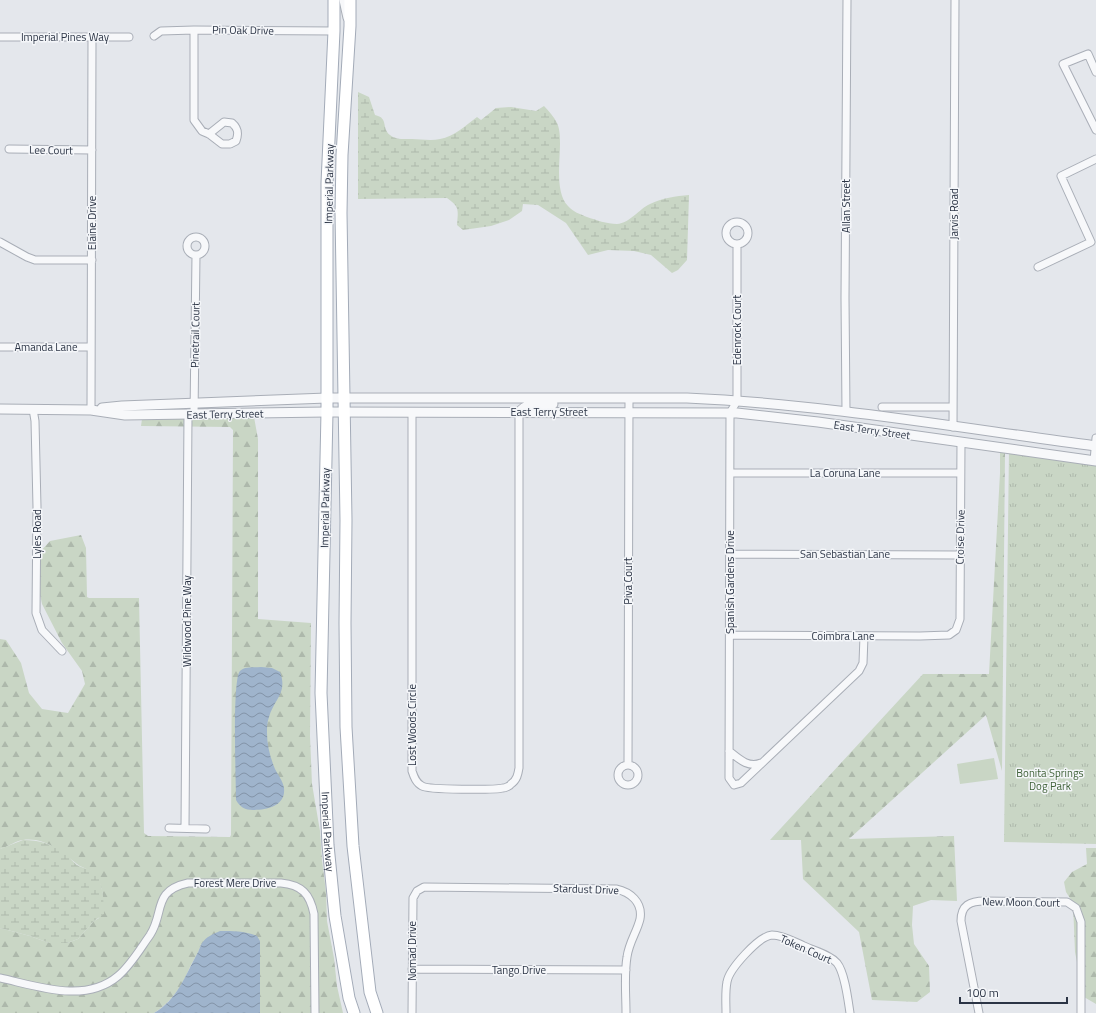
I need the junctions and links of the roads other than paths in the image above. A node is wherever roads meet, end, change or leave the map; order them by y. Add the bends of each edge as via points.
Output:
1 (334, 0) edge
2 (343, 0) edge
3 (350, 0) edge
4 (847, 0) edge
5 (954, 0) edge
6 (350, 26) junction
7 (194, 30) junction
8 (334, 31) junction
9 (154, 36) dead end
10 (0, 37) edge
11 (92, 37) junction
12 (129, 37) dead end
13 (1096, 72) edge
14 (1096, 130) edge
15 (209, 134) dead end
16 (9, 149) dead end
17 (92, 150) junction
18 (1096, 159) edge
19 (0, 242) edge
20 (737, 244) dead end
21 (196, 255) dead end
22 (92, 260) junction
23 (1038, 267) dead end
24 (0, 347) edge
25 (91, 347) junction
26 (327, 398) junction
27 (344, 398) junction
28 (599, 398) junction
29 (629, 398) junction
30 (737, 400) junction
31 (194, 404) junction
32 (882, 407) dead end
33 (953, 407) junction
34 (0, 409) edge
35 (33, 409) junction
36 (91, 410) junction
37 (327, 412) junction
38 (344, 412) junction
39 (412, 412) junction
40 (628, 412) junction
41 (846, 412) junction
42 (519, 413) junction
43 (730, 413) junction
44 (191, 414) junction
45 (953, 427) junction
46 (961, 442) junction
47 (1096, 443) edge
48 (1095, 461) edge
49 (730, 473) junction
50 (960, 473) junction
51 (730, 554) junction
52 (959, 555) junction
53 (956, 630) joint
54 (730, 635) junction
55 (864, 636) junction
56 (62, 651) dead end
57 (730, 751) junction
58 (762, 763) junction
59 (628, 765) dead end
60 (169, 828) dead end
61 (186, 828) junction
62 (206, 829) dead end
63 (417, 891) joint
64 (412, 969) junction
65 (626, 970) junction
66 (0, 978) edge
67 (315, 1013) edge
68 (354, 1013) edge
69 (377, 1013) edge
70 (412, 1013) edge
71 (626, 1013) edge
72 (726, 1013) edge
73 (850, 1013) edge
74 (979, 1013) edge
75 (1081, 1013) edge

1 - 8 main road, Imperial Parkway
2 - 6 street, Imperial Parkway
3 - 6 main road, Imperial Parkway
4 - 41 street, Allan Street
5 - 33 street, Jarvis Road
6 - 27 main road, Imperial Parkway via 342,155
7 - 8 street, Pin Oak Drive
7 - 9 street, Pin Oak Drive via 161,31
7 - 15 street via 194,120 202,131
8 - 26 main road, Imperial Parkway via 327,182
10 - 11 street, Imperial Pines Way
11 - 12 street, Imperial Pines Way
11 - 17 street, Elaine Drive
13 - 14 street via 1088,54 1063,64
16 - 17 street, Lee Court
17 - 22 street, Elaine Drive
18 - 23 street via 1061,176 1091,242
19 - 22 street via 35,260
20 - 30 street, Edenrock Court
21 - 31 street, Pinetrail Court
22 - 25 street, Elaine Drive
24 - 25 street, Amanda Lane
25 - 36 street, Elaine Drive
26 - 27 street
26 - 31 street
26 - 37 main road, Imperial Parkway
27 - 28 street
27 - 38 main road, Imperial Parkway
28 - 29 street
28 - 42 street via 583,404 527,406
29 - 30 street
29 - 40 street, Piva Court
30 - 41 street
30 - 43 street, Edenrock Court
31 - 36 street via 122,406
31 - 44 street, Pinetrail Court
32 - 33 street
33 - 45 street, Jarvis Road
34 - 35 street, East Terry Street
35 - 36 street, East Terry Street
35 - 56 street, Lyles Road via 37,507 36,613 42,630
36 - 44 street, East Terry Street via 125,415
37 - 38 street, East Terry Street
37 - 44 street, East Terry Street
37 - 68 main road, Imperial Parkway via 322,693 328,845 335,916 349,998
38 - 39 street, East Terry Street
38 - 69 main road, Imperial Parkway via 346,727 353,846 370,992
39 - 42 street, East Terry Street
39 - 42 street, Lost Woods Circle via 412,771 415,780 422,787 432,789 503,788 512,784 517,777
40 - 42 street, East Terry Street
40 - 43 street, East Terry Street
40 - 59 street, Piva Court
41 - 45 street
43 - 46 street, East Terry Street
43 - 49 street, Spanish Gardens Drive
44 - 61 street, Wildwood Pine Way
45 - 47 street
46 - 48 street, East Terry Street
46 - 50 street, Croise Drive
47 - 48 street
49 - 50 street, La Coruna Lane
49 - 51 street, Spanish Gardens Drive
50 - 52 street, Croise Drive
51 - 52 street, San Sebastian Lane
51 - 54 street, Spanish Gardens Drive
52 - 53 street, Croise Drive via 960,619
53 - 55 street, Coimbra Lane via 949,634
54 - 55 street, Coimbra Lane
54 - 57 street, Spanish Gardens Drive
55 - 58 street, Spanish Gardens Drive via 863,663 859,671
57 - 58 street via 744,763
57 - 58 street, Spanish Gardens Drive via 729,778 734,785 741,783
60 - 61 street
61 - 62 street
63 - 64 street, Nomad Drive via 413,898
63 - 65 street, Stardust Drive via 424,887 624,890 632,895 640,911 640,920 628,951
64 - 65 street, Tango Drive
64 - 70 street, Nomad Drive
65 - 71 street, Stardust Drive
66 - 67 street, Forest Mere Drive via 66,991 81,991 104,985 119,975 150,935 155,928 160,903 170,890 178,885 281,882 300,888 308,895 312,904
72 - 73 street, Token Court via 727,982 735,966 763,938 778,935 831,958 837,964 841,971
74 - 75 street, New Moon Court via 961,921 961,913 965,906 977,901 1067,902 1076,908 1081,922

